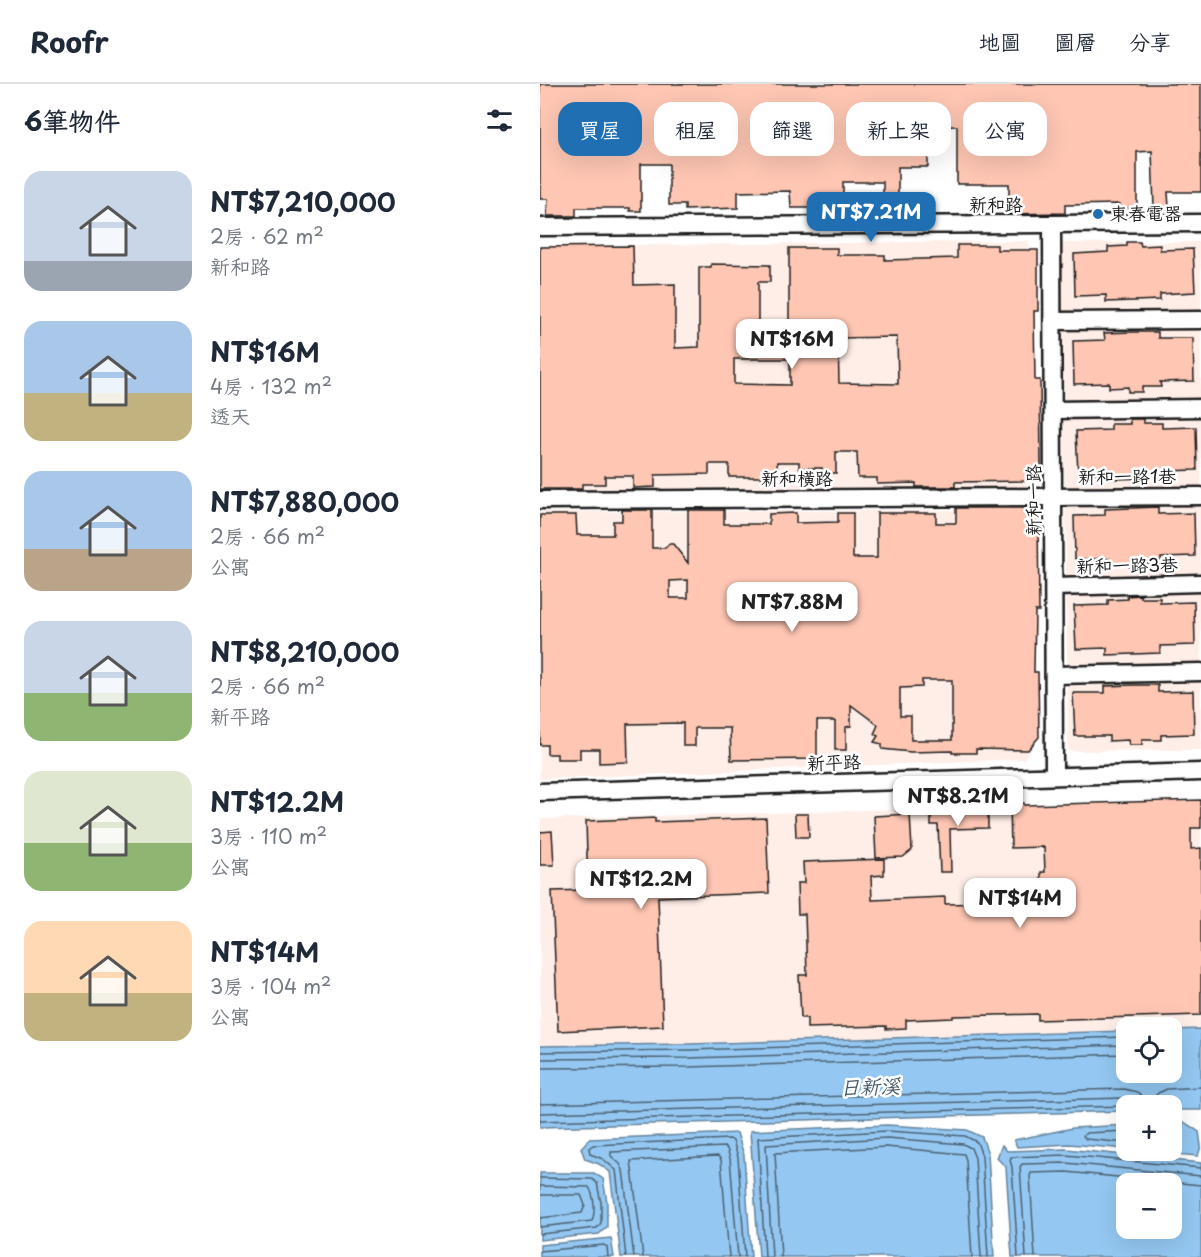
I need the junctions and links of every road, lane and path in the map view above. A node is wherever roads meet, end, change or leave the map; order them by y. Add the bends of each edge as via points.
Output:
1 (1201, 223) edge
2 (1052, 224) junction
3 (540, 227) edge
4 (1201, 320) edge
5 (1053, 321) junction
6 (1201, 408) edge
7 (1053, 410) junction
8 (1201, 496) edge
9 (1053, 498) junction
10 (540, 500) edge
11 (1201, 583) edge
12 (1054, 587) junction
13 (1201, 672) edge
14 (1054, 675) junction
15 (1201, 772) edge
16 (1054, 776) junction
17 (540, 792) edge

1 - 2 street, 新和路
2 - 3 street, 新和路
2 - 5 street, 新和一路
4 - 5 street
5 - 7 street, 新和一路
6 - 7 street
7 - 9 street, 新和一路
8 - 9 street, 新和一路1巷
9 - 10 street, 新和橫路
9 - 12 street, 新和一路
11 - 12 street, 新和一路3巷
12 - 14 street, 新和一路
13 - 14 street
14 - 16 street, 新和一路
15 - 16 street, 新平路
16 - 17 street, 新平路

